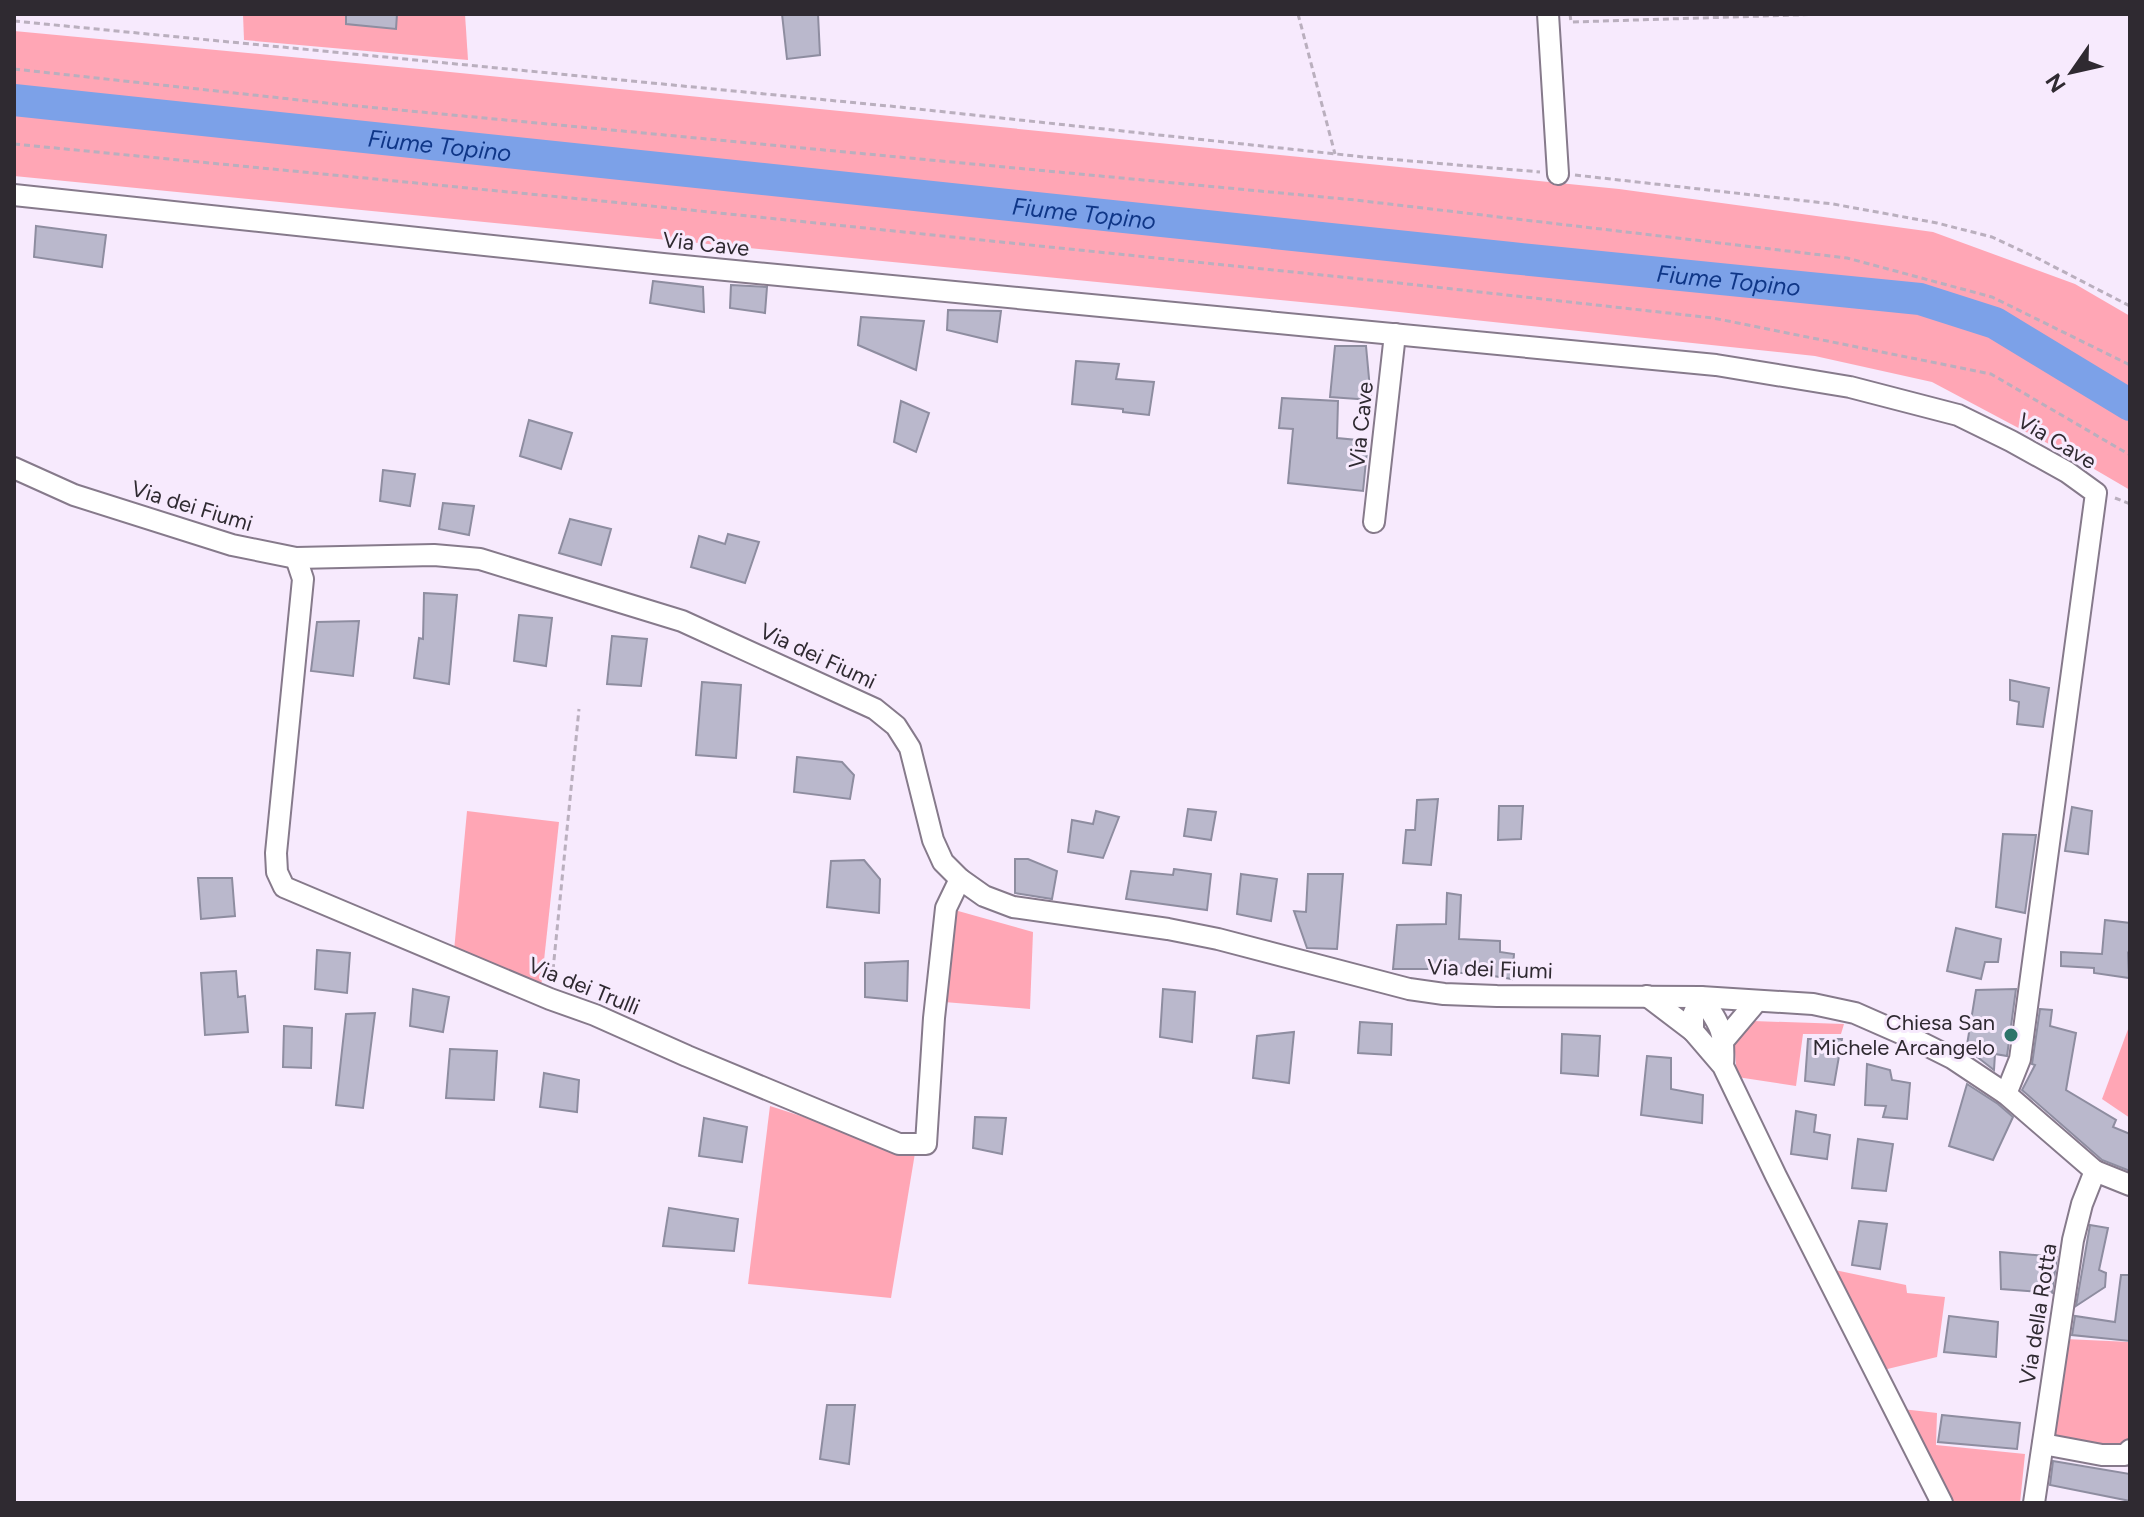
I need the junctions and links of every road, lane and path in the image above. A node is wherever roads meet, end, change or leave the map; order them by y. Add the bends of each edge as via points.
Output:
1 (1298, 14) edge
2 (1548, 14) edge
3 (1570, 14) edge
4 (1828, 14) edge
5 (14, 21) edge
6 (14, 69) edge
7 (14, 144) edge
8 (1335, 154) junction
9 (1558, 174) junction
10 (14, 195) edge
11 (2130, 306) edge
12 (1395, 334) junction
13 (2130, 365) edge
14 (2130, 455) edge
15 (14, 468) edge
16 (1374, 522) dead end
17 (296, 558) junction
18 (579, 709) dead end
19 (960, 879) junction
20 (1647, 996) junction
21 (1701, 997) junction
22 (550, 999) junction
23 (1757, 1001) junction
24 (1693, 1031) junction
25 (1724, 1040) junction
26 (1723, 1066) junction
27 (2006, 1094) junction
28 (2095, 1171) junction
29 (2130, 1185) edge
30 (2043, 1444) junction
31 (2130, 1450) edge
32 (1942, 1503) edge
33 (2034, 1503) edge

1 - 8 path
2 - 9 street
3 - 4 path via 1571,22
5 - 8 path
6 - 13 path via 1355,200 1847,258 1992,297
7 - 14 path via 1713,318 1991,374
8 - 9 path
9 - 11 path via 1833,204 1937,223 1992,237
10 - 12 street, Via Cave
12 - 16 street, Via Cave
12 - 27 street, Via Cave via 1716,365 1850,387 1958,415 2067,472 2096,493 2020,1059
15 - 17 street, Via dei Fiumi via 74,495 232,545
17 - 19 street, Via dei Fiumi via 480,559 682,621 875,709 896,726 910,748 933,840 943,862
17 - 22 street, Via dei Trulli via 303,579 276,853 284,887
18 - 22 path
19 - 20 street, Via dei Fiumi via 1013,907 1205,937 1409,989 1497,996
19 - 22 street, Via dei Trulli via 946,908 926,1144 899,1144
20 - 21 street, Via dei Fiumi
20 - 24 street
21 - 23 street, Via dei Fiumi
21 - 24 street
21 - 25 street
23 - 25 street
23 - 27 street, Via dei Fiumi via 1855,1013 1952,1058
24 - 26 street
25 - 26 street
26 - 32 street
27 - 28 street, Via dei Fiumi
28 - 29 street
28 - 30 street, Via della Rotta via 2073,1240
30 - 31 street via 2102,1455 2125,1455
30 - 33 street, Via della Rotta

